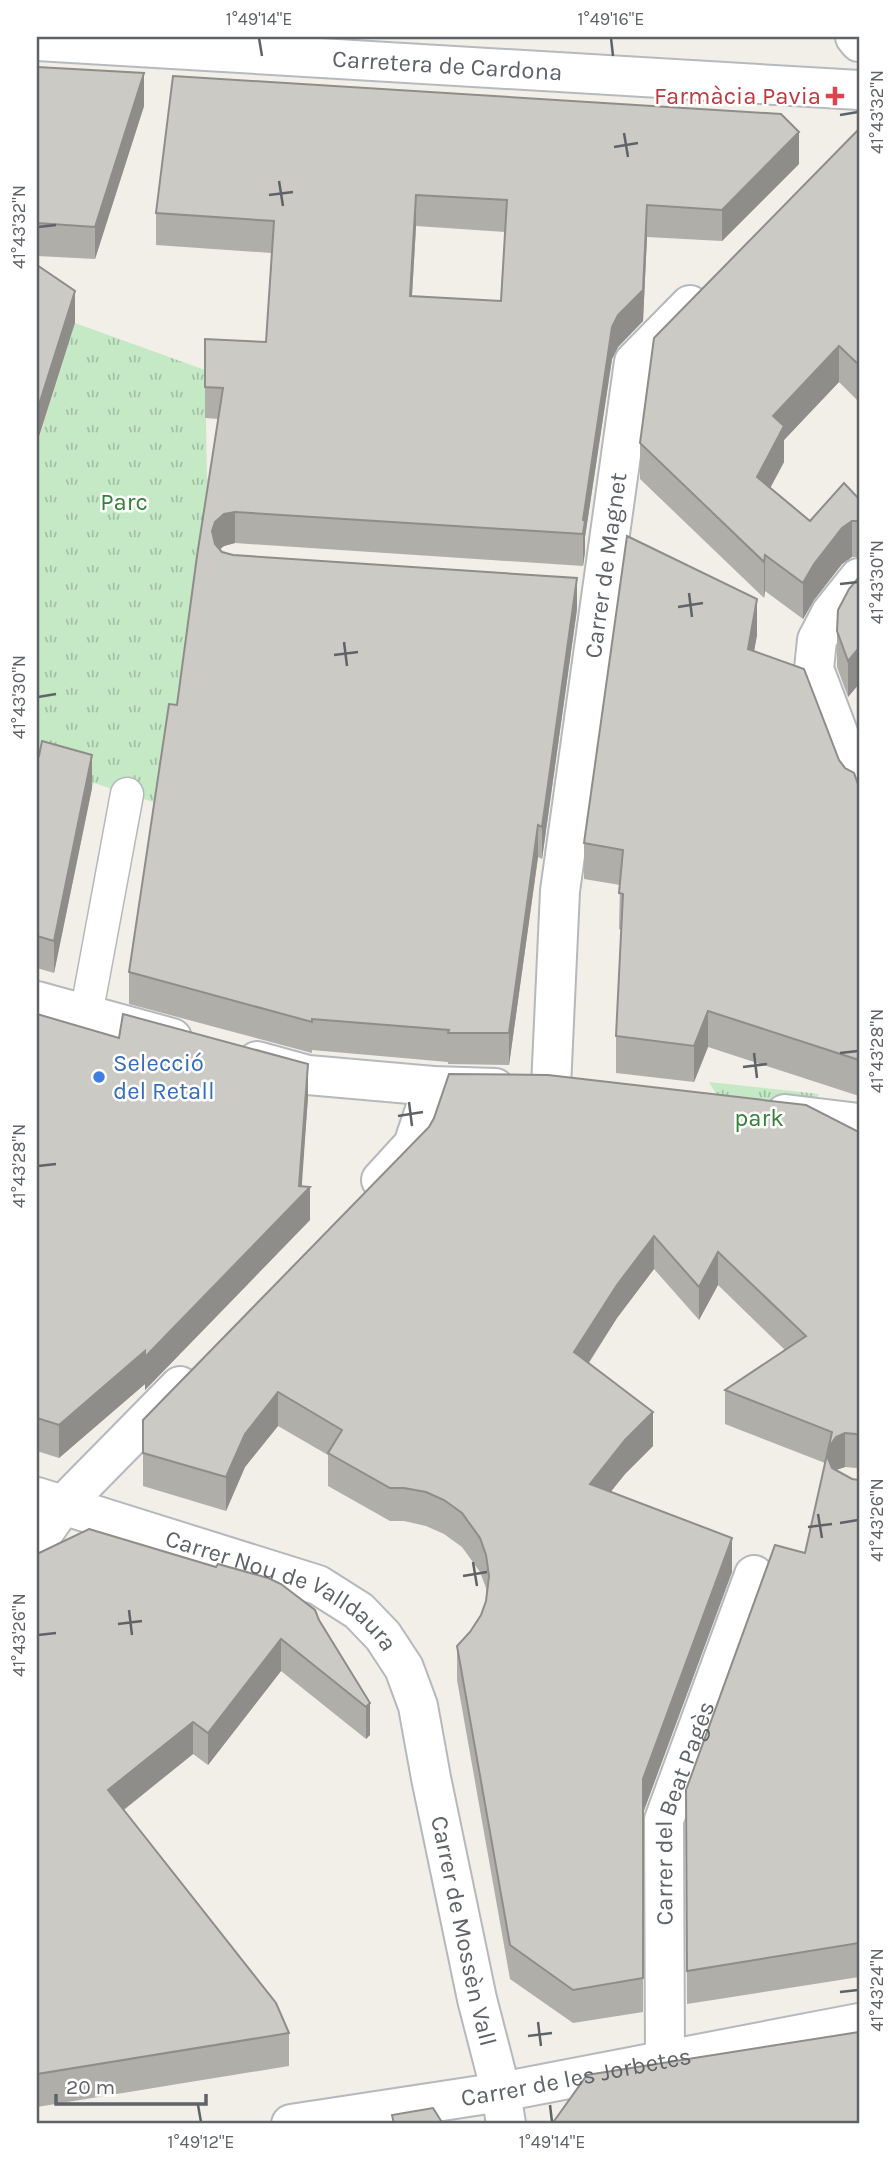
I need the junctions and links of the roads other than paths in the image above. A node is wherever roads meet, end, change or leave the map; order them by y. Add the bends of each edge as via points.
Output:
1 (855, 37) edge
2 (37, 41) edge
3 (859, 42) edge
4 (859, 90) edge
5 (718, 276) edge
6 (859, 578) edge
7 (562, 586) edge
8 (603, 589) junction
9 (859, 788) edge
10 (127, 794) dead end
11 (37, 1001) edge
12 (86, 1014) junction
13 (433, 1086) junction
14 (551, 1087) junction
15 (591, 1091) edge
16 (751, 1110) edge
17 (859, 1123) edge
18 (361, 1201) edge
19 (205, 1360) edge
20 (50, 1501) edge
21 (37, 1542) edge
22 (754, 1575) dead end
23 (431, 1778) joint
24 (859, 2023) edge
25 (665, 2060) junction
26 (503, 2108) edge
27 (291, 2124) edge

1 - 3 street
2 - 4 street, Carretera de Cardona
5 - 8 street, Carrer de Magnet via 634,362
6 - 9 street via 831,613 817,640 814,669
7 - 8 street
8 - 14 street, Carrer de Magnet via 560,891
10 - 12 street
11 - 12 street
12 - 13 street via 308,1074
13 - 14 street
13 - 18 street via 413,1145
14 - 15 street
16 - 17 street
19 - 20 street
20 - 21 street
20 - 23 street, Carrer Nou de Valldaura via 318,1585 359,1612 383,1636 404,1668 418,1706
22 - 25 street, Carrer del Beat Pagès via 664,1819
23 - 26 street, Carrer de Mossèn Vall
24 - 25 street, Carrer de les Jorbetes
25 - 26 street, Carrer de les Jorbetes
26 - 27 street, Carrer de les Jorbetes

